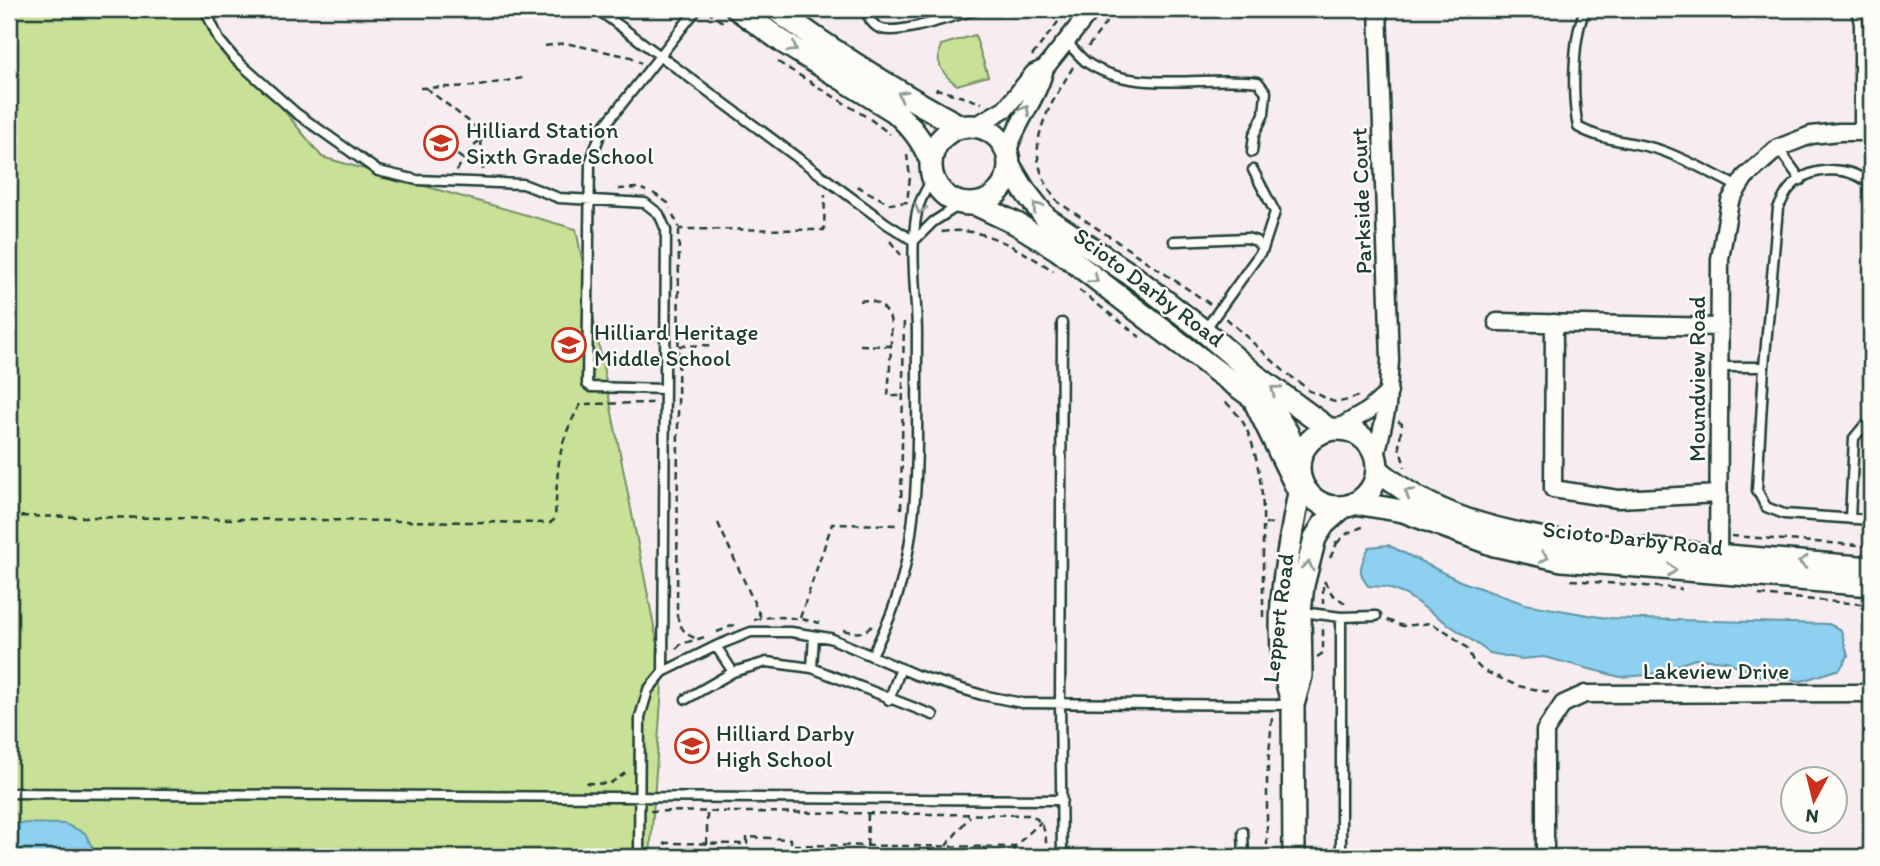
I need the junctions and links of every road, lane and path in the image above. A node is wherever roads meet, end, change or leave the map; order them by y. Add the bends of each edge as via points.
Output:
1 (205, 9) edge
2 (219, 9) edge
3 (597, 9) edge
4 (697, 9) edge
5 (705, 9) edge
6 (775, 9) edge
7 (865, 9) edge
8 (979, 9) edge
9 (1092, 9) edge
10 (1116, 9) edge
11 (1378, 9) edge
12 (1586, 9) edge
13 (1857, 9) edge
14 (731, 16) edge
15 (223, 19) dead end
16 (1067, 42) junction
17 (545, 46) dead end
18 (659, 54) junction
19 (1081, 56) junction
20 (777, 61) dead end
21 (649, 68) junction
22 (1045, 68) junction
23 (523, 78) dead end
24 (420, 88) dead end
25 (426, 88) junction
26 (937, 89) dead end
27 (983, 103) dead end
28 (969, 127) junction
29 (1865, 132) edge
30 (481, 139) junction
31 (897, 139) dead end
32 (1778, 148) junction
33 (452, 151) dead end
34 (1252, 152) dead end
35 (907, 155) dead end
36 (463, 159) junction
37 (1008, 159) junction
38 (932, 170) junction
39 (1254, 170) dead end
40 (470, 172) dead end
41 (483, 172) dead end
42 (1801, 180) junction
43 (854, 185) dead end
44 (1871, 185) edge
45 (589, 187) junction
46 (1738, 187) junction
47 (834, 198) dead end
48 (589, 200) junction
49 (968, 204) junction
50 (933, 222) junction
51 (680, 229) junction
52 (887, 238) dead end
53 (1174, 240) dead end
54 (914, 241) junction
55 (1263, 249) junction
56 (903, 257) dead end
57 (1063, 277) dead end
58 (1074, 286) dead end
59 (860, 301) dead end
60 (1218, 311) junction
61 (904, 316) dead end
62 (1497, 322) dead end
63 (1062, 323) dead end
64 (1554, 323) junction
65 (1720, 327) junction
66 (1204, 331) junction
67 (1141, 338) dead end
68 (715, 345) dead end
69 (860, 345) dead end
70 (679, 346) junction
71 (890, 346) junction
72 (1764, 367) junction
73 (1720, 368) junction
74 (665, 389) junction
75 (1308, 389) dead end
76 (1389, 392) junction
77 (904, 396) junction
78 (1222, 397) dead end
79 (1255, 399) junction
80 (665, 402) junction
81 (680, 402) junction
82 (1871, 426) edge
83 (1334, 429) junction
84 (1377, 463) junction
85 (1300, 479) junction
86 (1719, 494) junction
87 (1349, 505) junction
88 (9, 516) edge
89 (1850, 519) junction
90 (1871, 520) edge
91 (718, 523) dead end
92 (1263, 523) junction
93 (1293, 526) junction
94 (1321, 529) junction
95 (1871, 546) edge
96 (1718, 555) junction
97 (1327, 563) dead end
98 (1871, 568) edge
99 (1325, 573) dead end
100 (1871, 585) edge
101 (1300, 612) junction
102 (1376, 616) junction
103 (1341, 617) junction
104 (761, 618) junction
105 (799, 618) junction
106 (879, 619) dead end
107 (750, 621) dead end
108 (739, 624) dead end
109 (822, 624) dead end
110 (1264, 624) dead end
111 (834, 627) dead end
112 (814, 636) junction
113 (698, 639) junction
114 (716, 646) junction
115 (873, 655) junction
116 (664, 659) junction
117 (812, 668) junction
118 (901, 668) junction
119 (663, 672) junction
120 (733, 672) junction
121 (1871, 693) edge
122 (686, 699) dead end
123 (889, 700) junction
124 (1060, 703) junction
125 (1563, 704) junction
126 (1283, 705) junction
127 (933, 715) dead end
128 (629, 770) dead end
129 (586, 783) dead end
130 (9, 793) edge
131 (640, 797) junction
132 (868, 799) junction
133 (1062, 800) junction
134 (650, 811) dead end
135 (707, 811) junction
136 (868, 813) junction
137 (971, 814) junction
138 (1041, 822) junction
139 (1243, 832) dead end
140 (707, 844) junction
141 (867, 845) junction
142 (946, 846) junction
143 (982, 847) junction
144 (1014, 847) junction
145 (639, 857) edge
146 (665, 857) edge
147 (707, 857) edge
148 (867, 857) edge
149 (993, 857) edge
150 (1014, 857) edge
151 (1046, 857) edge
152 (1062, 857) edge
153 (1244, 857) edge
154 (1267, 857) edge
155 (1294, 857) edge
156 (1341, 857) edge
157 (1545, 857) edge

1 - 48 lane via 219,40 234,58 296,113 378,171 418,180 523,184 559,198
2 - 15 path
3 - 18 lane
4 - 18 lane
5 - 14 path
28 -> 6 main road via 873,78
7 - 8 lane via 881,29 897,30
9 - 16 street
10 - 19 path
11 - 76 street, Parkside Court
12 - 46 lane via 1576,42 1578,127 1602,138 1662,151
13 - 29 lane, Moundview Road
14 -> 38 main road via 783,42 894,111 923,142
16 - 19 lane
16 - 22 street
17 - 21 path via 565,43 631,57
18 - 21 lane
18 - 54 lane
19 - 34 lane via 1110,74 1136,81 1258,82 1266,92
19 - 60 path via 1044,115 1036,146 1048,190 1058,202
20 - 31 path
21 - 45 lane via 602,129 590,163
22 - 28 street via 1034,73 1006,108
37 -> 22 street via 1012,134
23 - 25 path
24 - 25 path
25 - 30 path via 485,134
26 - 27 path
28 - 37 main road via 997,137
28 - 38 main road via 940,140 933,152
29 - 32 street, Moundview Road via 1811,135
30 - 36 path
30 - 41 path
32 - 42 lane
32 - 46 street, Moundview Road
33 - 36 path
35 - 43 path via 907,202 890,204
36 - 40 path via 456,172
37 - 49 main road via 1005,184 997,194
66 -> 37 main road, Scioto Darby Road via 1046,218
38 - 49 main road via 939,190
38 -> 54 lane via 917,209
39 - 55 lane via 1275,212
42 - 44 lane via 1828,170 1852,173
42 - 72 lane via 1790,188 1779,208
45 - 48 lane
45 - 51 path via 639,188 656,194 668,203
46 - 65 street, Moundview Road via 1726,216 1720,259
47 - 51 path via 825,192 824,230
48 - 74 lane via 645,203 659,214 666,230
48 - 74 lane via 587,384
49 - 50 lane
49 -> 79 main road, Scioto Darby Road via 1017,224 1057,249
50 - 54 lane
50 - 57 path via 943,232 957,230 989,237
51 - 70 path
52 - 56 path
53 - 55 lane via 1247,239
54 - 115 lane via 914,501 910,541 894,606
55 - 60 lane
58 - 67 path
59 - 71 path via 881,305 891,319
60 - 66 lane
60 - 75 path
61 - 77 path
62 - 64 street
63 - 124 lane
64 - 65 street
64 - 86 street via 1553,489 1618,499
65 - 73 street, Moundview Road
83 -> 66 main road, Scioto Darby Road via 1255,375
68 - 70 path
69 - 71 path
70 - 81 path
71 - 77 path via 888,396
72 - 73 lane
72 - 89 lane via 1757,490 1766,507 1784,514
73 - 86 street, Moundview Road
74 - 80 lane
76 - 83 street via 1368,411
76 - 84 street, Parkside Court
77 - 105 path via 900,525 832,524
78 - 92 path via 1242,421 1254,452 1264,496
79 - 85 main road
79 - 85 main road, Scioto Darby Road via 1270,406 1287,432
80 - 81 path
80 - 88 path via 581,404 560,448 555,519 550,523
80 - 116 lane
81 - 113 path via 677,616 681,629
82 - 89 lane via 1863,426 1854,438
83 - 84 main road via 1362,436
83 - 85 main road via 1312,438 1304,449
84 - 87 main road via 1369,493
96 -> 84 main road, Scioto Darby Road via 1569,542 1477,524 1407,493
85 - 87 main road via 1312,498 1323,504
85 - 93 main road, Leppert Road
86 - 96 street, Moundview Road
87 - 94 main road, Leppert Road
87 -> 96 main road, Scioto Darby Road via 1402,511 1494,545 1599,565
89 - 90 lane
91 - 104 path
92 - 93 path
92 - 110 path
93 - 126 main road, Leppert Road via 1280,612
94 - 97 path via 1338,543
101 -> 94 main road, Leppert Road via 1308,561
95 - 96 path
98 -> 96 main road, Scioto Darby Road
96 - 100 main road, Scioto Darby Road
99 - 102 path via 1323,583 1332,594
101 - 103 lane
101 - 126 main road, Leppert Road via 1301,676
102 - 103 lane
102 - 125 path via 1403,626 1430,623 1467,648 1482,670 1518,686 1553,692
103 - 156 lane
104 - 105 path
104 - 107 path
105 - 109 path
106 - 111 path via 866,632
108 - 113 path
112 - 114 lane via 751,632
112 - 115 lane
112 - 117 lane
113 - 116 path via 681,644
114 - 119 lane
114 - 120 lane
115 - 118 lane
116 - 119 lane
117 - 120 lane via 767,662
117 - 123 lane
118 - 123 lane
118 - 124 lane via 982,695 1022,703
119 - 131 lane via 648,690 640,717
120 - 122 lane
121 - 125 street, Lakeview Drive via 1585,694
123 - 127 lane
124 - 126 lane
124 - 133 lane
125 - 157 street via 1545,731
126 - 154 path via 1267,780
126 - 155 main road, Leppert Road
128 - 129 path via 609,784
130 - 131 lane
131 - 132 lane
131 - 145 lane
132 - 133 lane
132 - 136 path
133 - 152 lane
134 - 135 path
135 - 136 path
135 - 140 path
136 - 137 path
136 - 141 path
137 - 138 path via 1032,815
137 - 142 path
138 - 144 path
138 - 151 path via 1046,832
139 - 153 lane
140 - 141 path via 747,844 747,838 791,839 791,845
140 - 146 path via 665,843
140 - 147 path
141 - 142 path
141 - 148 path
142 - 143 path
143 - 144 path
143 - 149 path
144 - 150 path

